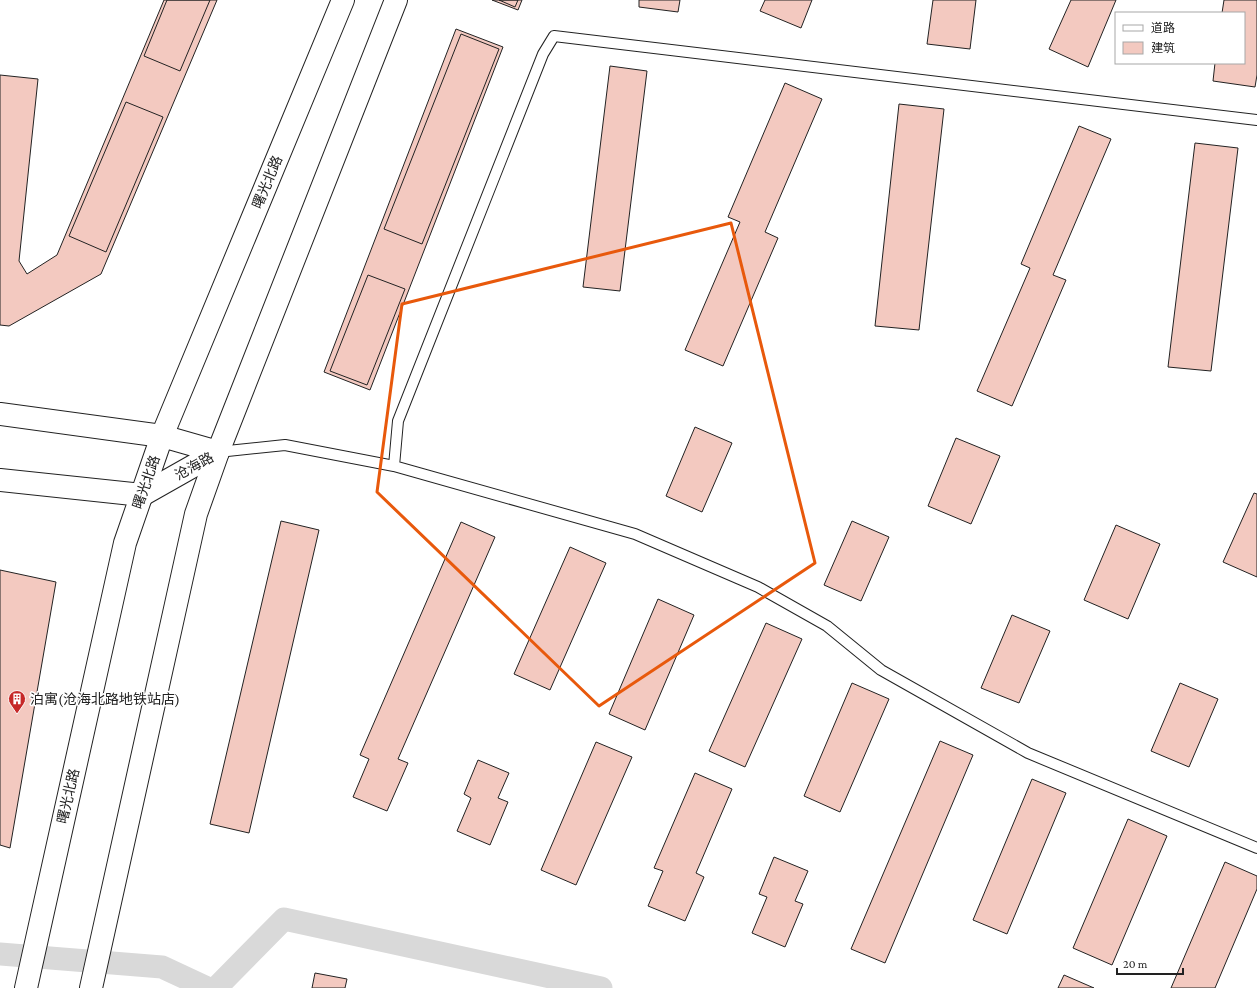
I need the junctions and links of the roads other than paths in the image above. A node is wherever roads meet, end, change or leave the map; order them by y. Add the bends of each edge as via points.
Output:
1 (343, 0) edge
2 (396, 0) edge
3 (1257, 120) edge
4 (0, 414) edge
5 (162, 436) junction
6 (218, 452) junction
7 (394, 466) junction
8 (0, 480) edge
9 (142, 495) junction
10 (1257, 848) edge
11 (26, 988) edge
12 (91, 988) edge

1 - 5 main road, 曙光北路
2 - 6 main road
3 - 7 lane via 554,36 543,54 398,421
4 - 5 main road, 沧海路
5 - 6 main road, 沧海路
5 - 9 main road, 曙光北路
6 - 7 lane via 285,445
6 - 9 main road, 沧海路
6 - 12 main road via 196,514
7 - 10 lane via 635,534 758,587 827,626 881,670 1028,753
8 - 9 main road
9 - 11 main road, 曙光北路 via 125,543

